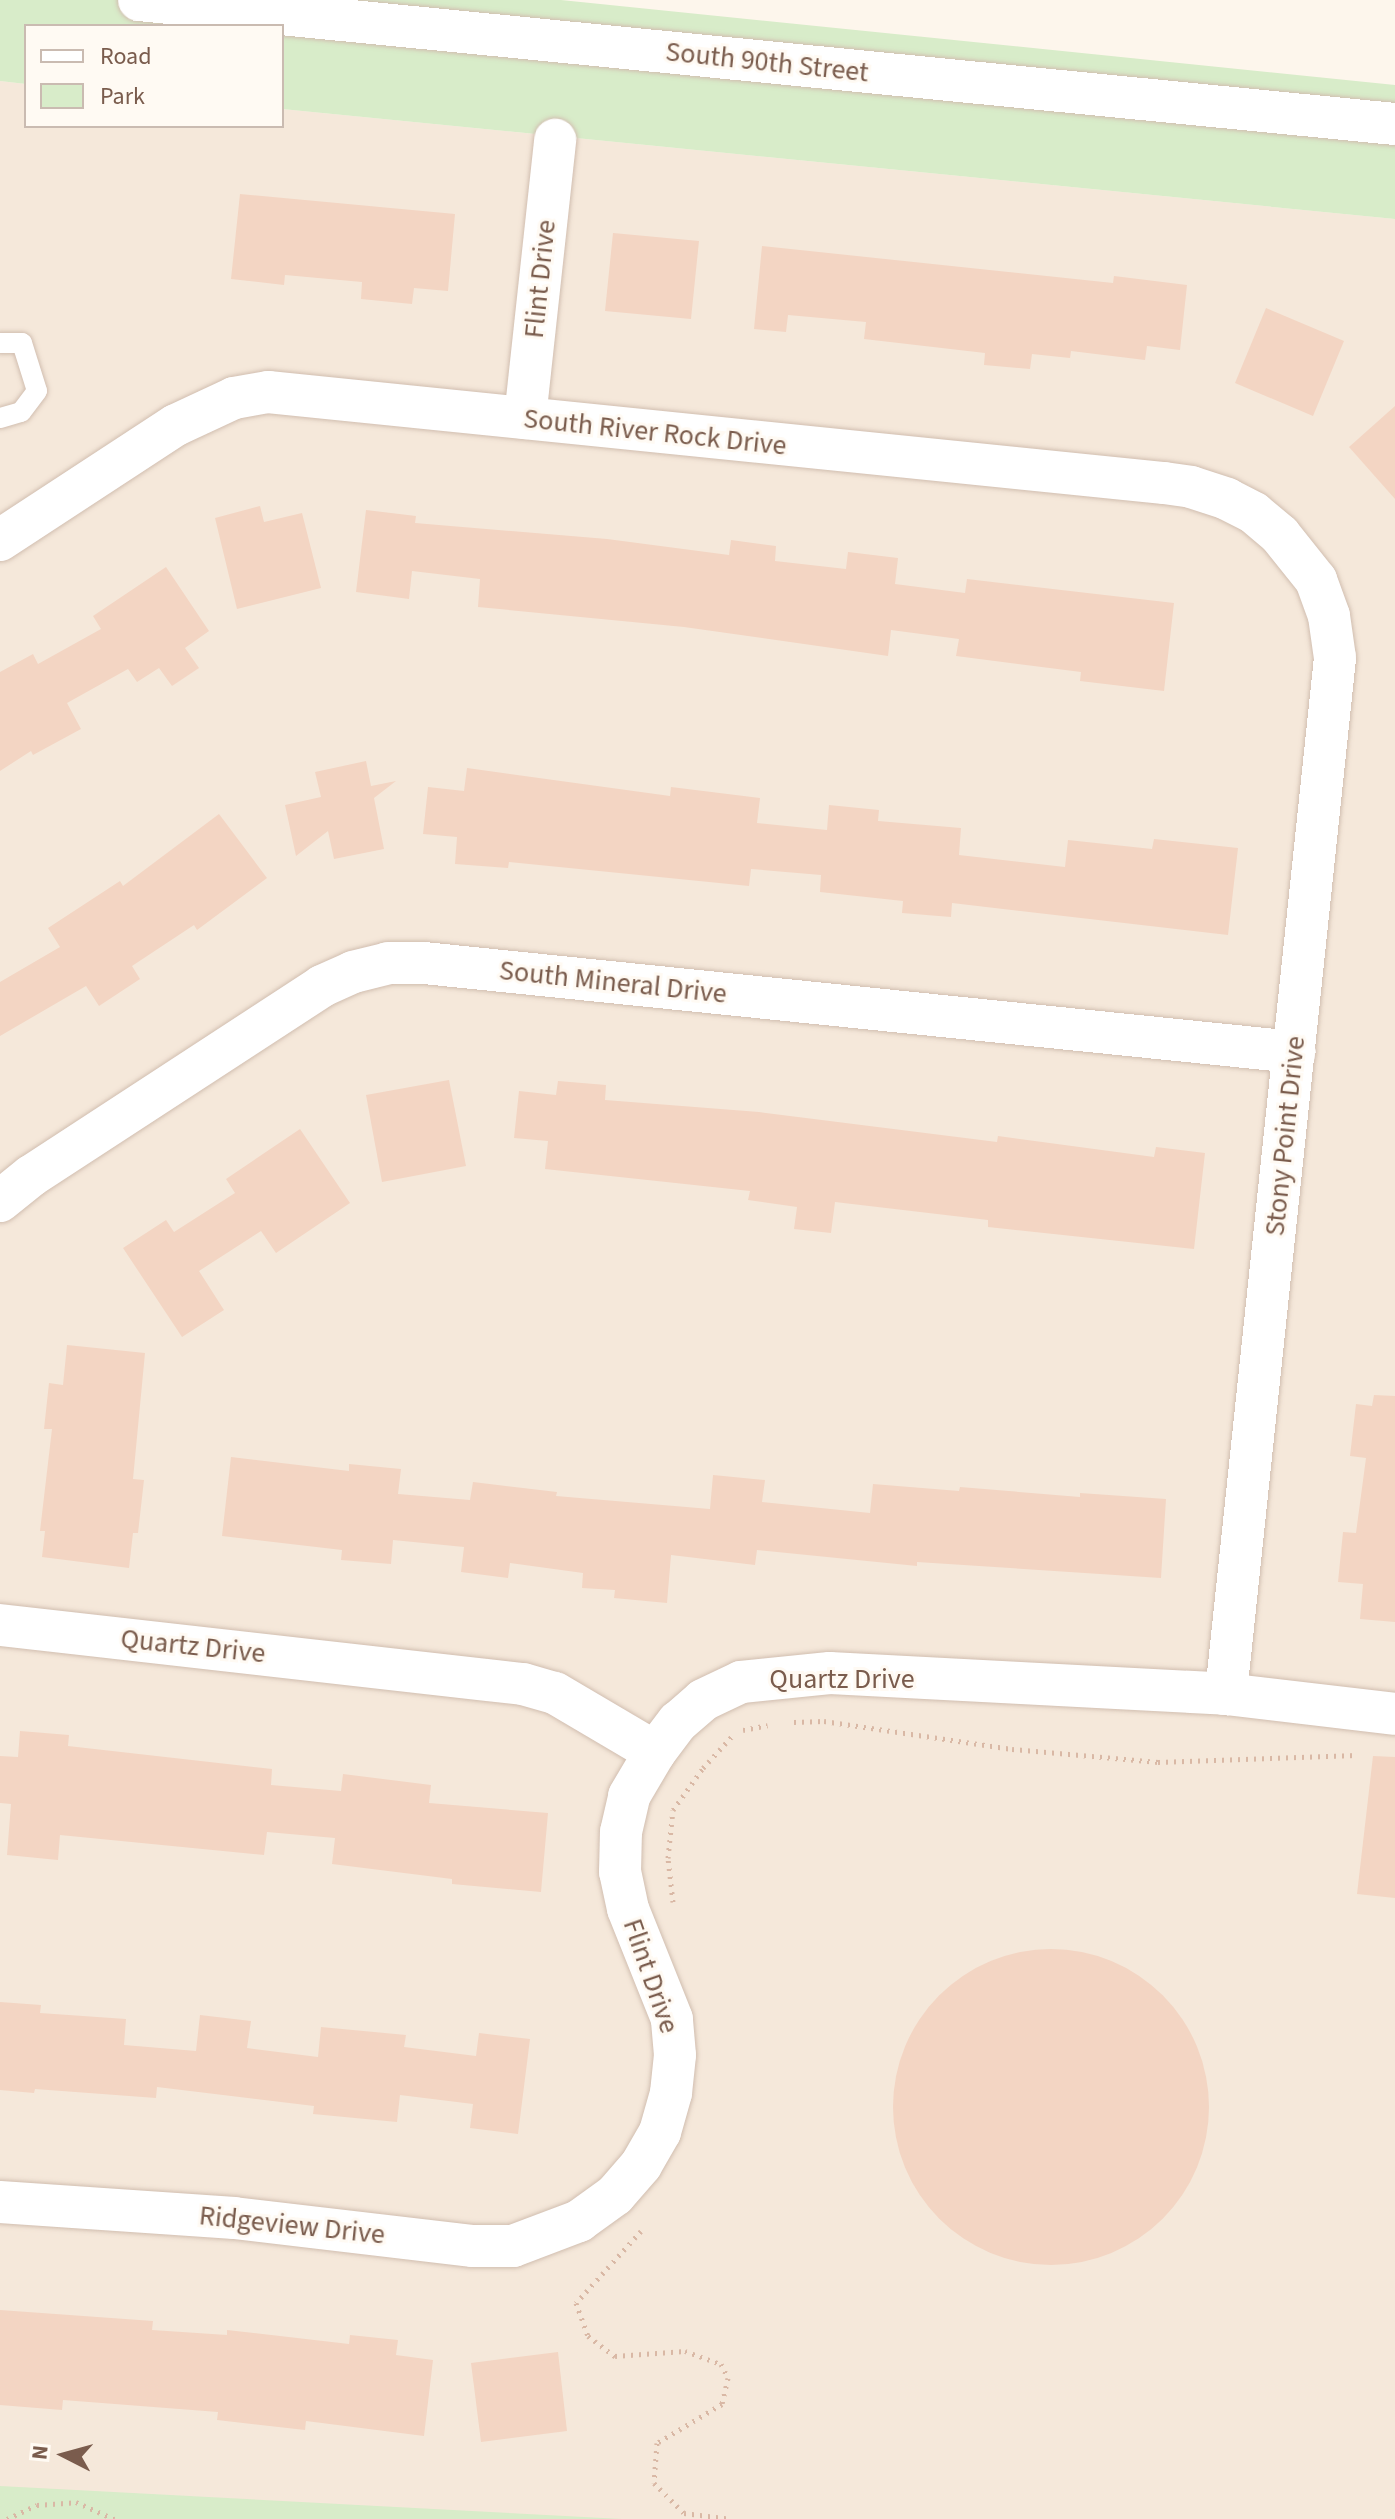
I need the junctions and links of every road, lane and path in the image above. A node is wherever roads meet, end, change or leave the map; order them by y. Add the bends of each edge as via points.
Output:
1 (139, 0) edge
2 (1395, 124) edge
3 (555, 140) dead end
4 (0, 343) edge
5 (0, 418) edge
6 (525, 418) junction
7 (0, 540) edge
8 (1316, 580) joint
9 (1294, 1052) junction
10 (0, 1201) edge
11 (0, 1625) edge
12 (1226, 1694) junction
13 (1392, 1714) edge
14 (776, 1723) dead end
15 (788, 1723) dead end
16 (655, 1752) junction
17 (674, 1909) dead end
18 (0, 2202) edge
19 (579, 2221) joint
20 (648, 2224) dead end
21 (7, 2519) edge
22 (114, 2519) edge
23 (732, 2519) edge

1 - 2 street, South 90th Street
3 - 6 street, Flint Drive
4 - 5 lane via 22,343 37,391 21,412
6 - 7 street, South River Rock Drive via 268,392 234,398 176,425
6 - 8 street, South River Rock Drive via 1191,487 1254,513 1300,556
8 - 9 street, Stony Point Drive via 1329,616 1335,658
9 - 10 street, South Mineral Drive via 388,963 322,986
9 - 12 street, Stony Point Drive
11 - 16 street, Quartz Drive via 523,1684 555,1693
12 - 13 street, Quartz Drive
12 - 16 street, Quartz Drive via 830,1673 784,1676 741,1682 703,1700
13 - 15 path via 1384,1754 1158,1762 1012,1749 824,1721
14 - 17 path via 736,1732 673,1810 668,1858
16 - 19 street, Flint Drive via 629,1796 620,1872 628,1909 672,2019 671,2093 660,2132 641,2165 615,2195
18 - 19 street, Ridgeview Drive via 219,2216 473,2246 513,2246
20 - 23 path via 576,2303 588,2336 615,2356 685,2351 721,2364 728,2378 722,2404 657,2443 654,2483 684,2513
21 - 22 path via 37,2505 76,2502

